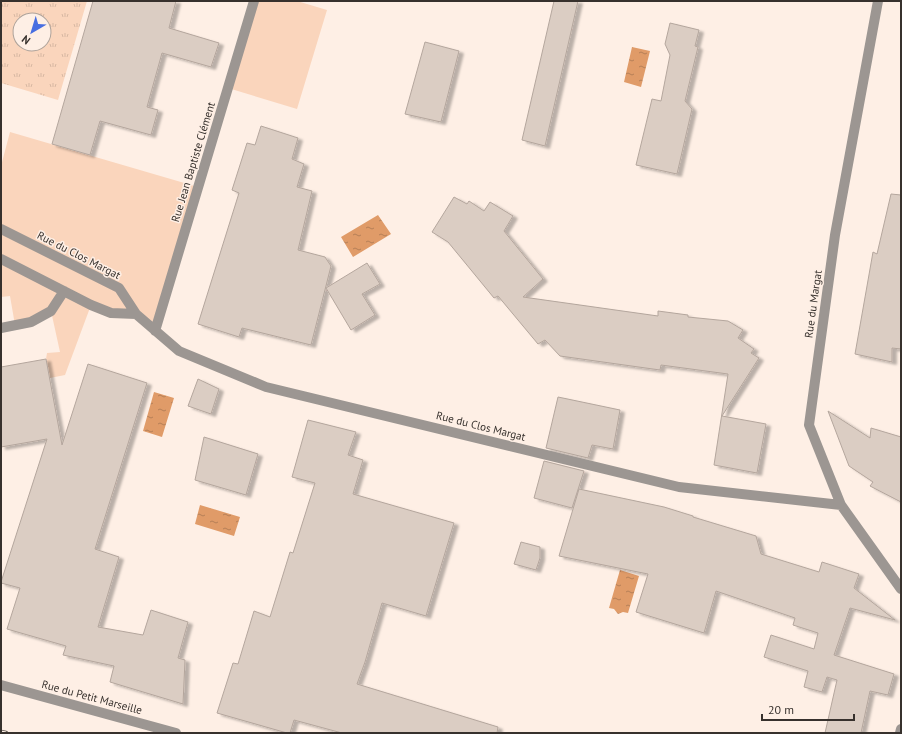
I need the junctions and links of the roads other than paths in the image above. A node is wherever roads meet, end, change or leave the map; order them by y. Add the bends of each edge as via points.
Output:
1 (254, 1) edge
2 (878, 1) edge
3 (1, 229) edge
4 (1, 259) edge
5 (64, 291) junction
6 (136, 314) junction
7 (1, 328) edge
8 (154, 331) junction
9 (841, 505) junction
10 (901, 589) edge
11 (1, 684) edge
12 (901, 729) edge
13 (176, 733) edge
14 (900, 733) edge

1 - 8 street, Rue Jean Baptiste Clément
2 - 9 street, Rue du Margat via 835,235 809,425
3 - 6 street, Rue du Clos Margat via 118,288
4 - 5 street
5 - 6 street via 111,313
5 - 7 street via 51,311 31,322
6 - 8 street, Rue du Clos Margat
8 - 9 street, Rue du Clos Margat via 179,351 266,387 679,487
9 - 10 street, Rue du Margat
11 - 13 street, Rue du Petit Marseille
12 - 14 street

